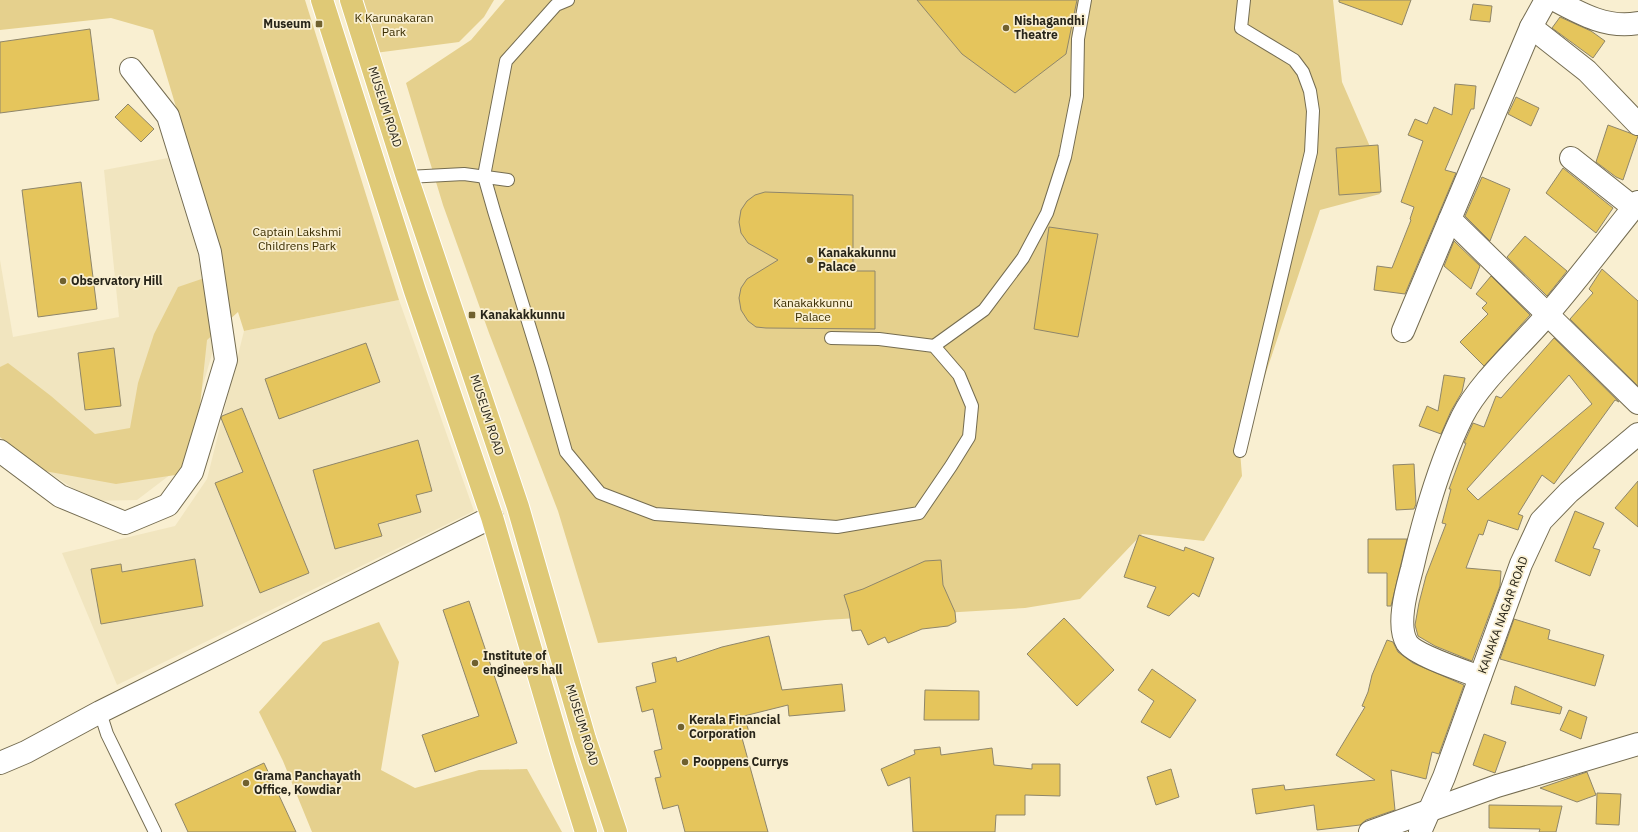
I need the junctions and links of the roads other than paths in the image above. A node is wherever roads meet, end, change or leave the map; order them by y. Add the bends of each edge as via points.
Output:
1 (322, 0) edge
2 (351, 0) edge
3 (568, 0) edge
4 (1085, 0) edge
5 (1244, 0) edge
6 (1546, 0) edge
7 (1555, 0) edge
8 (1638, 23) edge
9 (1531, 27) junction
10 (131, 69) dead end
11 (1638, 124) edge
12 (1571, 158) dead end
13 (484, 176) junction
14 (407, 177) junction
15 (508, 180) dead end
16 (1636, 204) edge
17 (1450, 219) junction
18 (1548, 314) junction
19 (1403, 331) dead end
20 (831, 338) dead end
21 (934, 346) junction
22 (1638, 403) edge
23 (1638, 434) edge
24 (0, 451) edge
25 (1240, 451) dead end
26 (492, 517) junction
27 (1480, 678) junction
28 (100, 712) junction
29 (1638, 744) edge
30 (0, 763) edge
31 (1430, 810) junction
32 (155, 832) edge
33 (586, 832) edge
34 (616, 832) edge
35 (1370, 832) edge
36 (1420, 832) edge

1 - 26 main road via 415,291
2 - 14 main road, MUSEUM ROAD
3 - 13 lane via 556,4 506,61
4 - 21 lane via 1078,40 1077,96 1065,158 1047,213 1023,258 984,310
5 - 25 lane via 1241,28 1294,60 1303,72 1310,91 1313,111 1311,152
6 - 9 street
7 - 8 street via 1586,16 1609,23
9 - 11 street via 1587,71
9 - 17 street
10 - 24 street via 168,116 210,252 226,360 192,472 168,505 125,523 60,496
12 - 16 street
13 - 14 lane via 464,174
13 - 15 lane
13 - 21 lane via 566,452 600,492 655,514 837,526 919,513 969,437 970,429 972,406 959,375
14 - 34 main road, MUSEUM ROAD via 518,507 585,739
16 - 18 street
17 - 18 street
17 - 19 street
18 - 22 street
18 - 27 street via 1484,385 1463,416 1428,507 1402,612 1404,636 1408,644 1426,656
20 - 21 lane via 879,339
23 - 27 street, KANAKA NAGAR ROAD via 1569,492 1541,522 1521,564
26 - 28 street
26 - 33 main road
27 - 31 street, KANAKA NAGAR ROAD
28 - 30 street via 26,752
28 - 32 lane
29 - 31 street via 1497,786
31 - 35 street
31 - 36 street, KANAKA NAGAR ROAD

